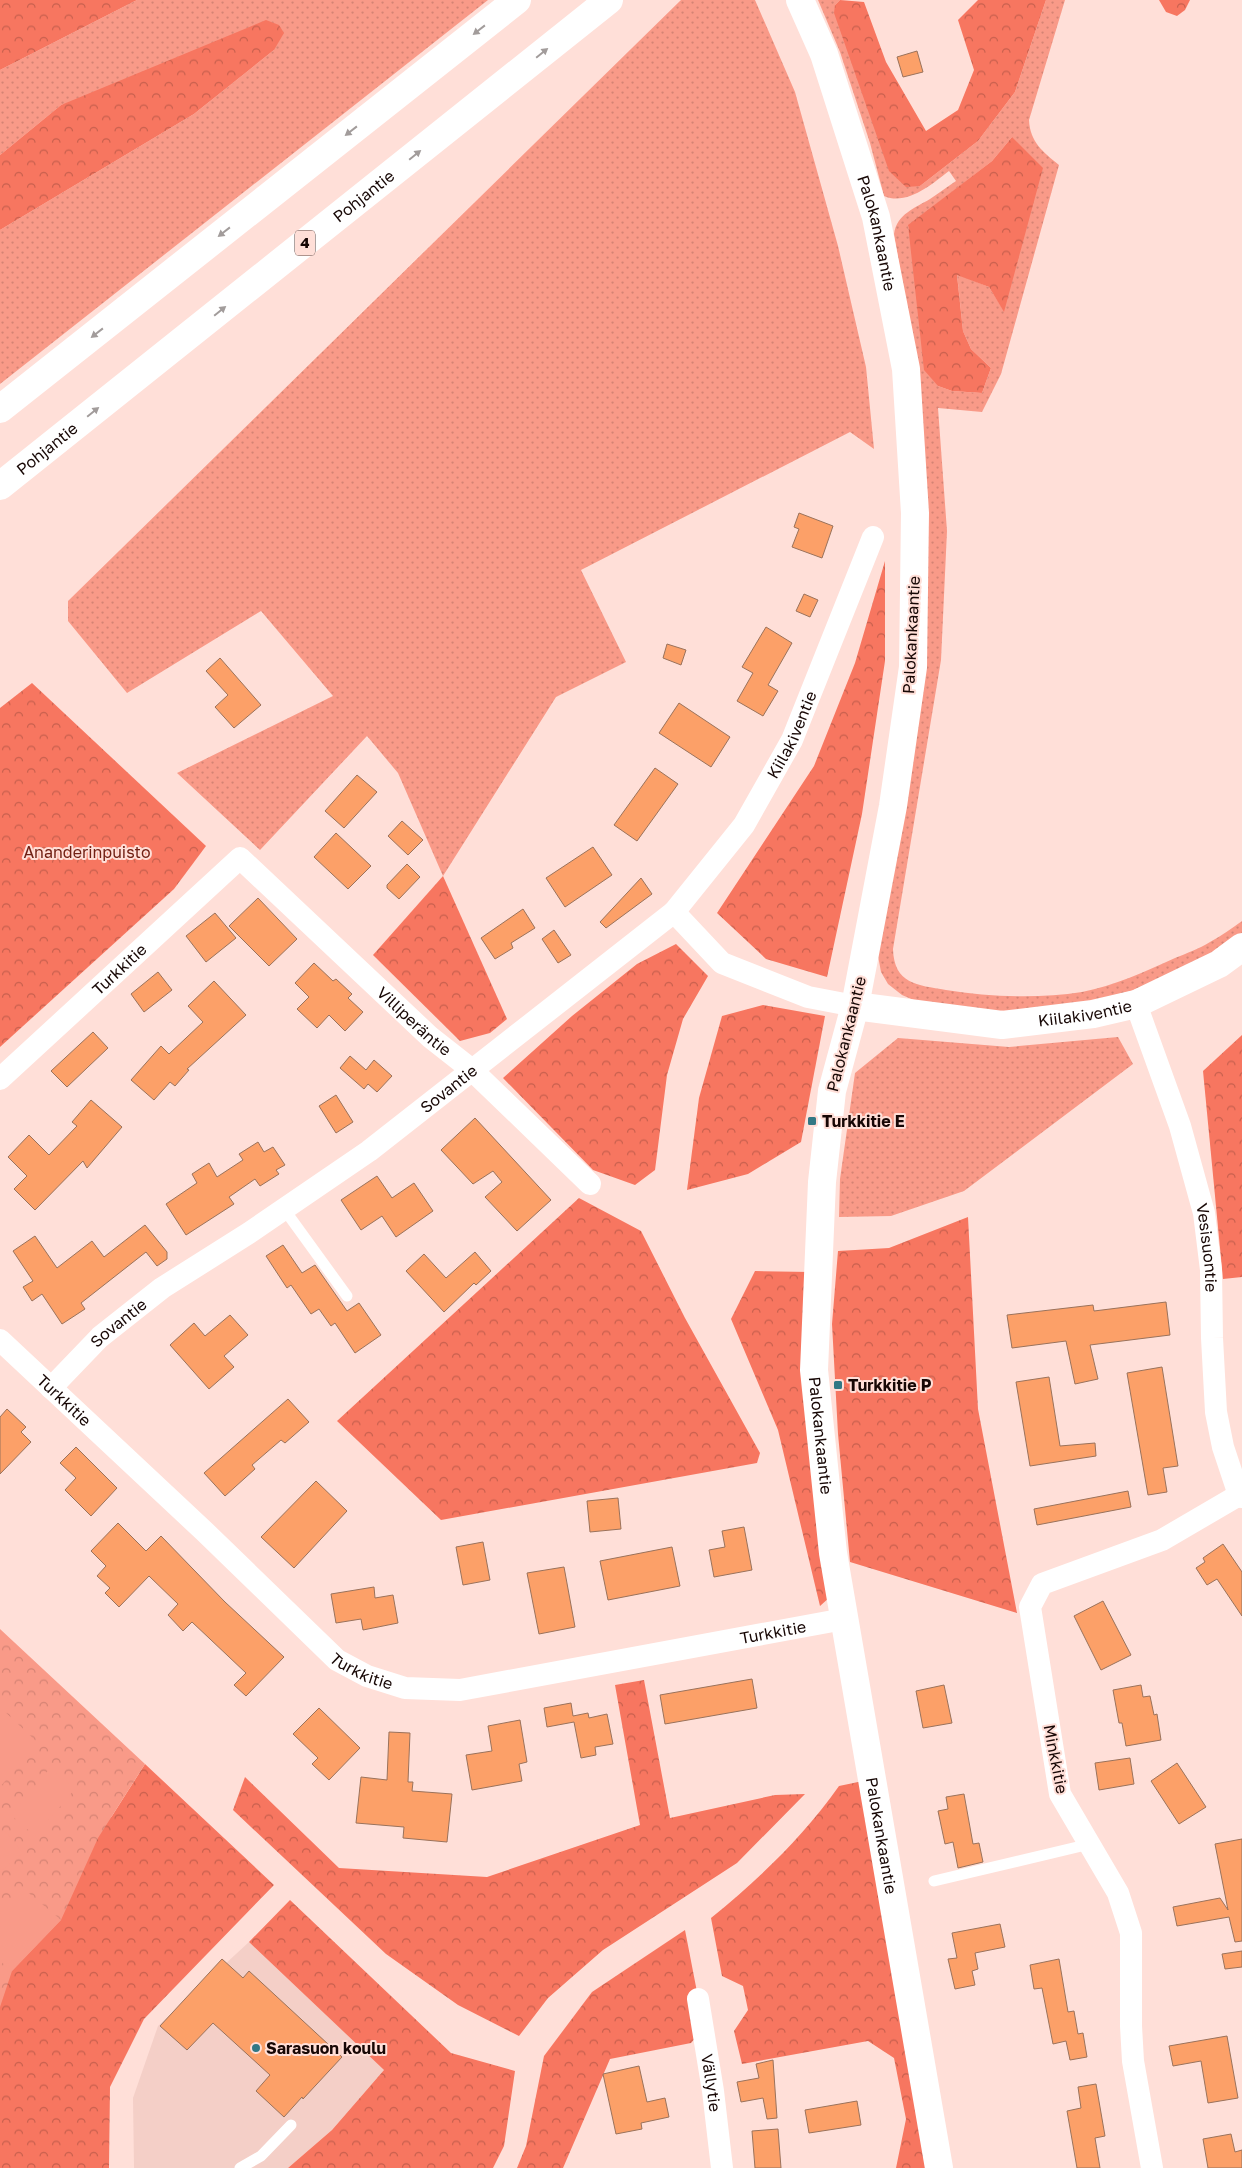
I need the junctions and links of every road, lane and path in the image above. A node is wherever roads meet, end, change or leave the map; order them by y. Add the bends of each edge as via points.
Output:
1 (517, 0) edge
2 (609, 0) edge
3 (800, 0) edge
4 (0, 410) edge
5 (0, 486) edge
6 (873, 537) dead end
7 (240, 858) joint
8 (674, 912) junction
9 (1242, 947) edge
10 (1136, 1004) junction
11 (855, 1006) junction
12 (472, 1070) junction
13 (0, 1079) edge
14 (590, 1184) dead end
15 (284, 1209) junction
16 (347, 1296) dead end
17 (0, 1340) edge
18 (51, 1388) junction
19 (1241, 1496) edge
20 (844, 1620) junction
21 (1090, 1844) junction
22 (934, 1881) dead end
23 (698, 1999) dead end
24 (291, 2125) dead end
25 (240, 2168) edge
26 (722, 2168) edge
27 (940, 2168) edge
28 (1152, 2168) edge

1 -> 4 main road
5 -> 2 main road, Pohjantie / 4
3 - 11 main road, Palokankaantie via 824,54 876,218 906,369 916,513 913,667 893,806
6 - 8 street, Kiilakiventie via 792,740 744,825
7 - 12 street, Villiperäntie via 430,1037
7 - 13 street, Turkkitie
8 - 11 street via 722,963 808,997
8 - 12 street, Sovantie
9 - 10 main road, Kiilakiventie via 1219,964
10 - 11 main road, Kiilakiventie via 1093,1014 1002,1025
10 - 19 street, Vesisuontie via 1180,1126 1204,1213 1211,1270 1216,1412 1223,1447
11 - 20 main road, Palokankaantie via 832,1091 822,1182 814,1370 832,1553
12 - 14 street, Villiperäntie
12 - 15 street, Sovantie via 369,1151
15 - 16 lane
15 - 18 street, Sovantie via 162,1288 100,1337
17 - 18 street, Turkkitie
18 - 20 street, Turkkitie via 337,1660 367,1676 406,1688 460,1690
19 - 21 street, Minkkitie via 1162,1540 1042,1584 1030,1607 1060,1794
20 - 27 main road, Palokankaantie
21 - 22 lane
21 - 28 street, Minkkitie via 1118,1893 1131,1933 1134,2061
23 - 26 street, Vällytie
24 - 25 lane via 261,2156

